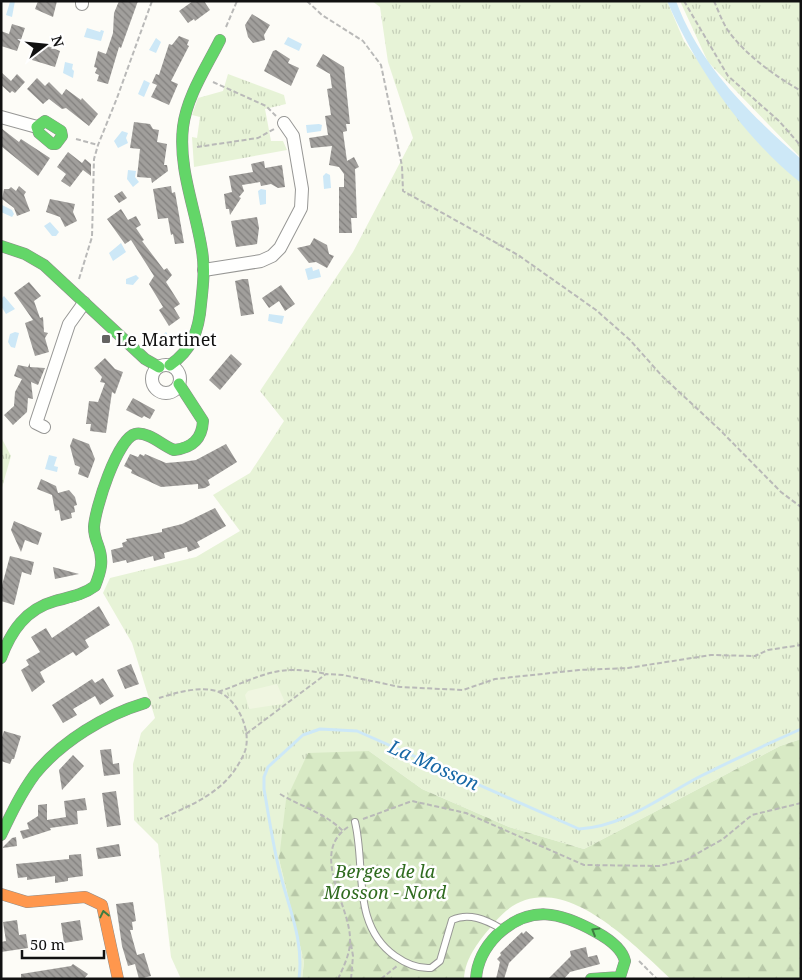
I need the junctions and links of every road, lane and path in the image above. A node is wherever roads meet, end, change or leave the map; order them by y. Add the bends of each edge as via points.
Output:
1 (152, 1) edge
2 (237, 1) edge
3 (307, 1) edge
4 (684, 1) edge
5 (714, 1) edge
6 (220, 40) joint
7 (202, 76) junction
8 (801, 91) edge
9 (1, 116) edge
10 (284, 123) junction
11 (37, 127) joint
12 (62, 136) joint
13 (98, 145) junction
14 (801, 146) edge
15 (183, 148) junction
16 (1, 246) edge
17 (204, 270) junction
18 (70, 290) junction
19 (84, 302) junction
20 (182, 358) joint
21 (145, 359) joint
22 (165, 369) junction
23 (176, 387) junction
24 (186, 397) joint
25 (44, 427) dead end
26 (801, 506) edge
27 (801, 645) edge
28 (1, 658) edge
29 (326, 674) junction
30 (217, 692) junction
31 (145, 703) joint
32 (246, 734) junction
33 (280, 794) dead end
34 (801, 803) edge
35 (160, 819) dead end
36 (355, 822) junction
37 (343, 830) junction
38 (1, 835) edge
39 (1, 894) edge
40 (502, 929) junction
41 (350, 943) junction
42 (636, 958) dead end
43 (403, 961) junction
44 (118, 979) edge
45 (338, 979) edge
46 (351, 979) edge
47 (381, 979) edge
48 (476, 979) edge
49 (591, 979) edge
50 (657, 979) edge

1 - 13 path
2 - 6 path
3 - 26 path via 322,15 363,41 381,65 402,166 403,191 518,254 596,310 781,492
4 - 14 path via 728,76 779,121
5 - 8 path via 728,29 748,51 769,70
6 - 7 street
7 - 10 path via 266,106
7 - 15 street via 186,113
9 - 11 street
10 - 15 path via 258,138
10 - 17 street via 293,136 302,189 300,208 280,248 261,261
11 - 12 street via 52,144 60,141
12 - 13 path via 70,135
13 - 18 path via 94,159 92,237 82,276
15 - 17 street
16 - 18 street via 44,265
17 - 20 street via 197,336
18 - 19 street
19 - 21 street
19 - 25 street via 69,324 36,422
20 - 22 street
21 - 22 street
22 - 23 street
22 - 23 street via 152,382 165,393
23 - 24 street
24 - 28 street via 204,421 198,441 182,450 174,450 148,436 129,436 114,464 95,523 94,534 103,561 95,586 79,596 37,607 12,630
27 - 29 path via 768,650 755,656 711,655 628,668 496,679 463,690 400,687
29 - 30 path via 279,669
29 - 32 path
30 - 31 path via 190,691
30 - 32 path via 229,698 238,711
31 - 38 street via 122,710 62,745 24,788
32 - 35 path via 245,751 231,774 193,804
33 - 37 path via 304,808 319,812
34 - 36 path via 752,815 723,839 686,860 659,866 584,865 466,812 412,801
36 - 37 path
36 - 43 lane via 360,849 360,885 367,917 379,942
37 - 41 path via 332,851 332,869
44 -> 39 street via 102,905 96,900 80,895 28,902
40 - 43 lane via 479,919 458,918 452,920 443,955 436,966 425,968
40 - 48 street via 487,945
49 -> 40 street via 620,977 625,966 624,956 603,936 574,919 542,914 519,919
41 - 45 path
41 - 46 path via 354,956
42 - 50 path
43 - 47 path

